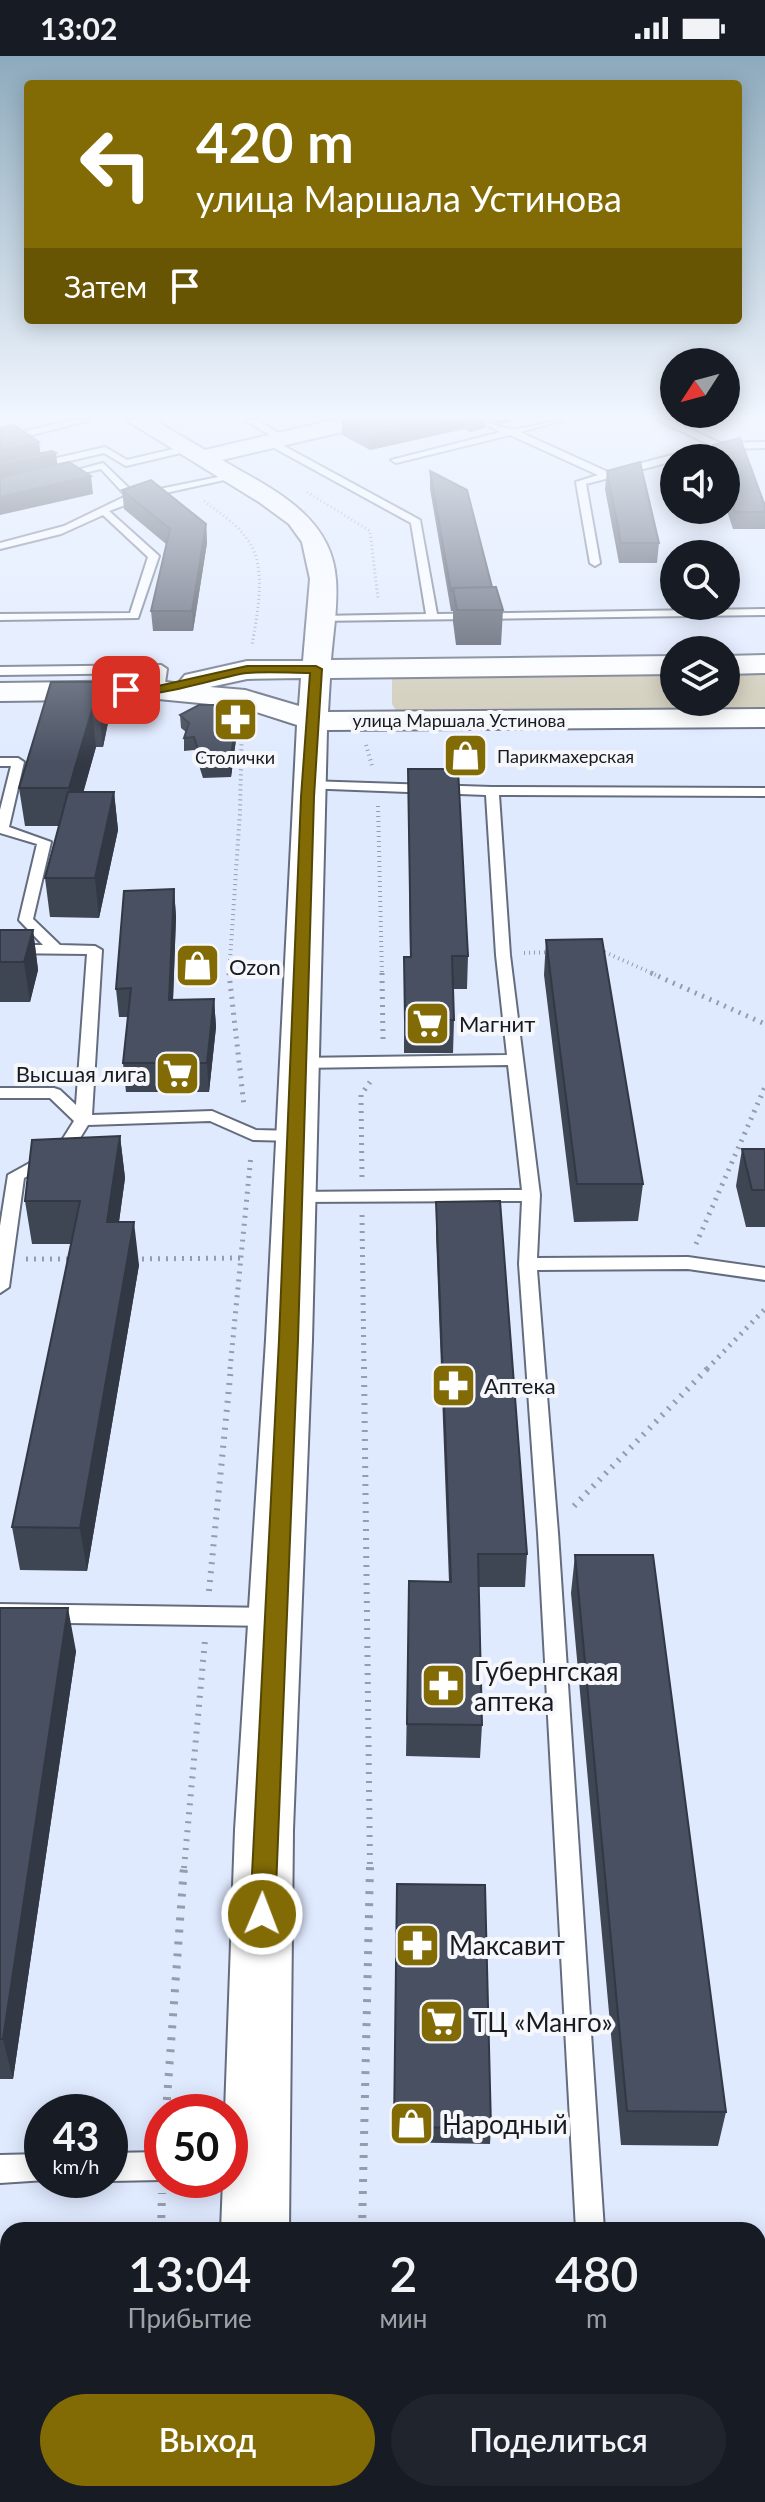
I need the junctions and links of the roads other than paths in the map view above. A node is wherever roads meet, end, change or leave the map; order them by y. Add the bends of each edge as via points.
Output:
1 (48, 534) edge
2 (130, 534) edge
3 (310, 534) edge
4 (418, 534) edge
5 (590, 534) edge
6 (0, 546) edge
7 (595, 563) dead end
8 (765, 612) edge
9 (0, 617) edge
10 (432, 617) junction
11 (318, 619) junction
12 (765, 664) edge
13 (660, 665) edge
14 (740, 665) edge
15 (316, 669) junction
16 (0, 671) edge
17 (158, 690) junction
18 (0, 692) edge
19 (765, 718) edge
20 (314, 721) junction
21 (0, 762) edge
22 (308, 785) junction
23 (492, 791) junction
24 (765, 792) edge
25 (0, 949) edge
26 (56, 950) junction
27 (514, 1060) junction
28 (298, 1063) junction
29 (0, 1093) edge
30 (83, 1120) junction
31 (274, 1136) junction
32 (8, 1176) edge
33 (531, 1195) junction
34 (291, 1197) junction
35 (3, 1259) edge
36 (528, 1264) junction
37 (765, 1274) edge
38 (0, 1287) edge
39 (0, 1613) edge
40 (275, 1617) junction
41 (248, 2094) edge
42 (24, 2168) edge
43 (0, 2169) edge
44 (248, 2196) edge
45 (253, 2222) edge
46 (590, 2222) edge

1 - 6 lane
2 - 9 lane via 154,556 134,616
3 - 11 main road via 323,579
4 - 10 lane
5 - 7 lane
8 - 10 lane
10 - 11 lane
11 - 15 main road
12 - 14 main road
13 - 15 main road, улица Маршала Устинова
15 - 17 main road, улица Маршала Устинова via 247,670
15 - 20 main road
16 - 17 lane via 161,669
17 - 18 main road, улица Маршала Устинова
17 - 20 main road, улица Маршала Устинова via 245,699
19 - 20 main road, улица Маршала Устинова
20 - 22 main road
21 - 26 lane via 18,762 2,829 44,842 26,920
22 - 23 lane
22 - 28 main road
23 - 24 lane
23 - 27 lane
25 - 26 lane
26 - 30 lane via 95,950
27 - 28 lane
27 - 33 lane
28 - 31 main road
29 - 30 lane via 54,1093
30 - 31 lane via 212,1116
30 - 32 lane via 63,1152
31 - 34 main road
32 - 35 lane
33 - 34 lane
33 - 36 lane
34 - 40 main road
35 - 38 lane
36 - 37 lane via 688,1263
36 - 46 lane
39 - 40 lane
40 - 41 main road
42 - 43 lane
44 - 45 main road

